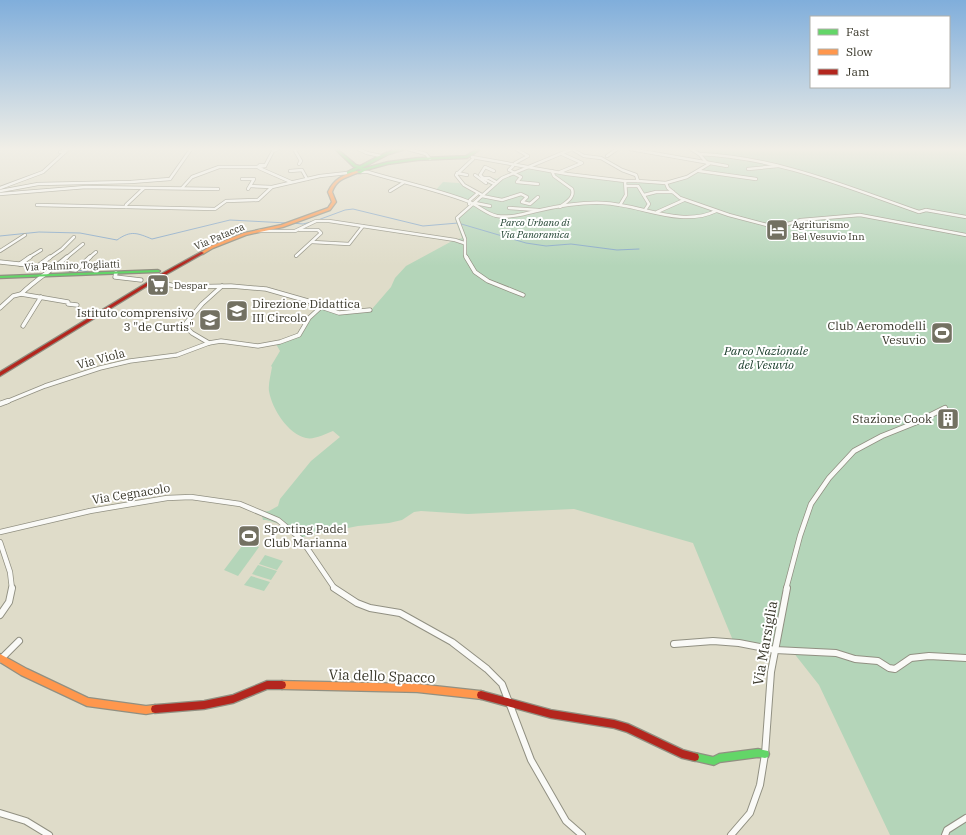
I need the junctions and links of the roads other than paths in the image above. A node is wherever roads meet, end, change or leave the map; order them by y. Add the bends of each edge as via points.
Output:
1 (74, 188) edge
2 (144, 188) joint
3 (182, 188) joint
4 (218, 188) dead end
5 (249, 188) edge
6 (262, 188) joint
7 (270, 188) edge
8 (328, 188) edge
9 (332, 188) edge
10 (395, 188) edge
11 (424, 188) edge
12 (467, 188) edge
13 (490, 188) edge
14 (571, 188) edge
15 (626, 188) edge
16 (639, 188) edge
17 (668, 188) edge
18 (849, 188) edge
19 (267, 190) junction
20 (390, 191) dead end
21 (673, 192) junction
22 (0, 194) edge
23 (477, 194) junction
24 (644, 195) junction
25 (538, 197) dead end
26 (134, 198) junction
27 (471, 199) junction
28 (478, 200) junction
29 (684, 200) junction
30 (37, 205) dead end
31 (620, 205) junction
32 (470, 206) junction
33 (490, 206) dead end
34 (126, 207) junction
35 (559, 207) junction
36 (138, 208) junction
37 (509, 208) dead end
38 (542, 210) junction
39 (645, 210) junction
40 (716, 211) junction
41 (324, 212) junction
42 (656, 212) junction
43 (711, 214) junction
44 (729, 215) junction
45 (966, 217) edge
46 (363, 226) junction
47 (298, 230) junction
48 (256, 231) junction
49 (26, 234) dead end
50 (966, 235) edge
51 (74, 237) dead end
52 (464, 241) junction
53 (312, 242) junction
54 (83, 244) dead end
55 (41, 250) dead end
56 (0, 251) edge
57 (96, 252) dead end
58 (296, 256) dead end
59 (0, 262) edge
60 (20, 264) junction
61 (38, 266) junction
62 (56, 267) junction
63 (145, 272) junction
64 (116, 273) junction
65 (44, 275) junction
66 (0, 277) edge
67 (155, 277) junction
68 (141, 280) dead end
69 (222, 286) junction
70 (21, 294) junction
71 (523, 295) dead end
72 (41, 297) junction
73 (78, 305) dead end
74 (321, 307) junction
75 (0, 308) edge
76 (370, 310) dead end
77 (22, 326) dead end
78 (209, 343) junction
79 (0, 374) edge
80 (0, 404) edge
81 (945, 408) dead end
82 (0, 532) edge
83 (0, 542) edge
84 (0, 615) edge
85 (19, 641) dead end
86 (674, 644) dead end
87 (775, 650) junction
88 (966, 658) edge
89 (0, 659) edge
90 (510, 703) junction
91 (765, 754) junction
92 (0, 813) edge
93 (966, 818) edge
94 (49, 835) edge
95 (582, 835) edge
96 (731, 835) edge
97 (945, 835) edge

1 - 22 street
2 - 3 street
2 - 26 street
3 - 4 street
5 - 6 street
6 - 19 street
7 - 19 street
8 - 41 street via 331,203
9 - 41 street via 333,205
10 - 20 street
11 - 27 street
12 - 23 street
13 - 28 street
14 - 35 street via 573,192 570,200
15 - 31 street via 626,195
16 - 24 street
17 - 21 street
18 - 45 street via 919,212 926,210
19 - 36 street via 258,200 227,202 221,208 215,209
21 - 24 street
21 - 29 street
23 - 27 street
23 - 28 street
24 - 39 street via 649,204
25 - 28 street via 530,204 522,202 527,197 523,195 514,195 506,200
26 - 34 street
26 - 36 street via 133,206
27 - 28 street
27 - 28 street
27 - 32 street
28 - 32 street
28 - 33 street
28 - 38 street via 489,213 504,216
29 - 40 street
29 - 42 street
30 - 34 street
31 - 35 street via 599,202
31 - 39 street
32 - 52 street via 457,218
34 - 36 street
35 - 38 street
37 - 38 street
39 - 42 street
40 - 43 street
40 - 44 street
41 - 48 street, Via Patacca
42 - 43 street via 693,217
43 - 44 street
44 - 50 street via 774,226 801,220 860,215
46 - 47 street via 316,221
46 - 52 street
46 - 53 street via 349,244
47 - 48 street
47 - 53 street via 320,231
48 - 67 street, Via Patacca via 212,247
49 - 56 street
51 - 61 street
52 - 71 street via 465,255 480,277
53 - 58 street
54 - 62 street
55 - 60 street
57 - 62 street via 76,270
59 - 60 street
60 - 61 street
61 - 62 street
62 - 65 street
63 - 64 street, Via Palmiro Togliatti
63 - 67 street, Via Palmiro Togliatti
63 - 67 street
64 - 65 street, Via Palmiro Togliatti
64 - 68 street via 115,277
65 - 66 street, Via Palmiro Togliatti
65 - 70 street
67 - 69 street via 179,287
67 - 79 street, Via Patacca
69 - 74 street via 274,290
69 - 78 street via 202,304 186,324 192,333
70 - 72 street
70 - 75 street via 13,296
72 - 73 street
72 - 77 street
74 - 76 street via 339,313
74 - 78 street, Via Viola via 309,318 299,335 280,342 258,346 221,341
78 - 80 street, Via Viola via 177,354 100,368
81 - 87 street, Via Marsiglia via 854,451 828,478 811,504 804,521 786,591
82 - 90 street, Via Cegnacolo via 90,511 167,498 191,496 250,506 282,523 301,539 335,590 370,608 400,613 452,642 502,684
83 - 84 street via 8,560 11,578 9,601
85 - 89 street
86 - 87 street via 713,641
87 - 88 street via 836,653 856,659 878,661 895,669 911,658
87 - 91 street, Via Marsiglia
89 - 90 street, Via dello Spacco via 87,702 146,710 204,705 233,699 267,685 417,688 486,696
90 - 91 street, Via dello Spacco via 551,714 628,728 682,754 714,761 719,758
90 - 95 street, Via Cegnacolo via 531,760 566,820
91 - 96 street, Via Marsiglia via 754,805
92 - 94 street via 36,825
93 - 97 street via 947,830

